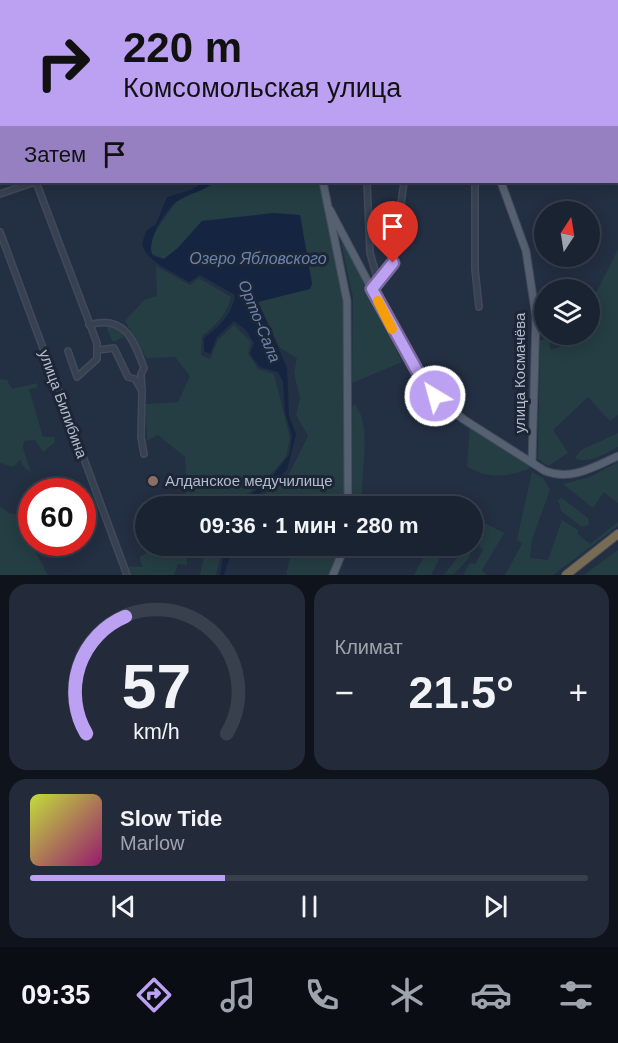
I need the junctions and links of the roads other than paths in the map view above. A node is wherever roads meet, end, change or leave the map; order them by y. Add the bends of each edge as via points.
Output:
1 (32, 183) edge
2 (35, 183) edge
3 (322, 183) edge
4 (367, 183) edge
5 (404, 183) edge
6 (475, 183) edge
7 (501, 183) edge
8 (0, 194) edge
9 (330, 210) junction
10 (0, 232) edge
11 (378, 281) junction
12 (372, 289) junction
13 (479, 308) dead end
14 (89, 325) junction
15 (98, 350) junction
16 (68, 351) dead end
17 (142, 391) junction
18 (144, 454) dead end
19 (618, 456) edge
20 (532, 462) junction
21 (348, 496) edge
22 (618, 534) edge
23 (341, 556) edge
24 (127, 575) edge
25 (333, 575) edge
26 (566, 575) edge

1 - 8 street
2 - 14 street
3 - 9 main road
4 - 11 street via 370,253
5 - 11 street via 393,263
6 - 13 street
7 - 20 main road, улица Космачёва via 526,251 536,317
9 - 12 main road
9 - 21 main road via 347,301
10 - 24 street, улица Билибина
11 - 12 street
12 - 20 main road via 430,391 463,418
14 - 15 street
14 - 17 street via 105,321 118,324 132,337 144,368
15 - 16 street via 98,359 78,377
15 - 17 street via 114,348 128,377 135,379
17 - 18 street
19 - 20 main road via 578,473 558,476
22 - 26 highway
23 - 25 main road

